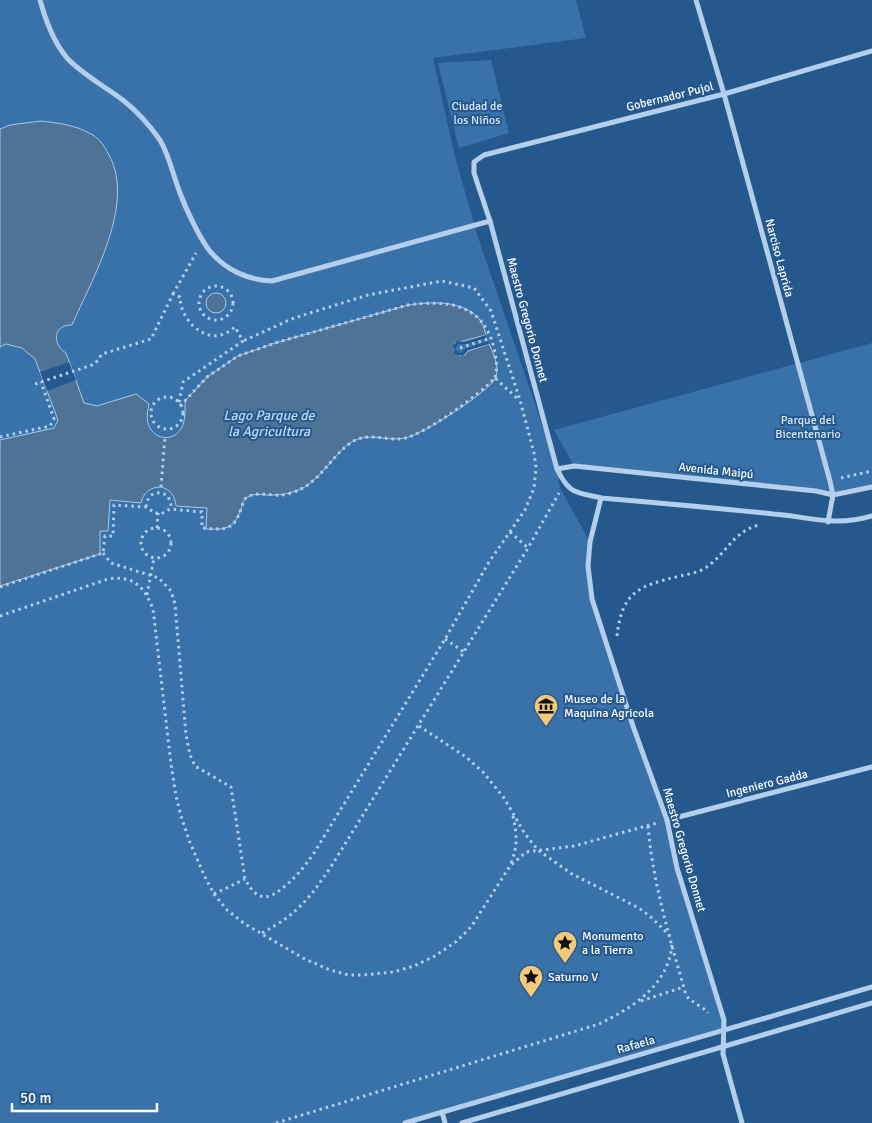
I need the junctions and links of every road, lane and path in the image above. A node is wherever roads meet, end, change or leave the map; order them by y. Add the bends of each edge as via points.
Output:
1 (40, 0) edge
2 (696, 0) edge
3 (872, 51) edge
4 (724, 94) junction
5 (474, 162) joint
6 (490, 221) junction
7 (204, 240) junction
8 (173, 294) junction
9 (233, 304) joint
10 (491, 338) junction
11 (243, 341) junction
12 (460, 348) dead end
13 (495, 378) junction
14 (41, 382) junction
15 (35, 384) dead end
16 (520, 400) junction
17 (179, 405) junction
18 (0, 437) edge
19 (165, 438) dead end
20 (557, 469) junction
21 (872, 471) edge
22 (830, 481) junction
23 (564, 484) junction
24 (872, 486) edge
25 (160, 487) dead end
26 (833, 495) junction
27 (601, 498) junction
28 (146, 507) junction
29 (170, 509) junction
30 (158, 514) junction
31 (872, 516) edge
32 (828, 522) junction
33 (767, 525) dead end
34 (157, 528) junction
35 (510, 532) junction
36 (528, 548) junction
37 (103, 553) junction
38 (154, 558) junction
39 (151, 574) junction
40 (0, 587) edge
41 (148, 595) junction
42 (0, 616) edge
43 (445, 639) junction
44 (617, 639) dead end
45 (464, 652) junction
46 (419, 726) junction
47 (872, 767) edge
48 (513, 814) junction
49 (668, 820) junction
50 (648, 826) junction
51 (538, 850) junction
52 (510, 866) junction
53 (244, 879) junction
54 (214, 894) junction
55 (262, 933) junction
56 (670, 936) junction
57 (672, 945) junction
58 (872, 987) edge
59 (684, 988) junction
60 (638, 1002) junction
61 (872, 1003) edge
62 (724, 1031) junction
63 (714, 1033) junction
64 (723, 1046) junction
65 (442, 1112) junction
66 (276, 1123) edge
67 (405, 1123) edge
68 (445, 1123) edge
69 (462, 1123) edge
70 (742, 1123) edge

1 - 7 street via 55,41 68,58 126,102 160,141 180,193
2 - 4 street, Narciso Laprida
3 - 4 street, Gobernador Pujol
4 - 5 street, Gobernador Pujol via 484,155
4 - 22 street, Narciso Laprida
5 - 6 street, Maestro Gregorio Donnet via 474,173
6 - 7 street via 272,281 257,281 229,268
6 - 20 street, Maestro Gregorio Donnet
7 - 8 path
8 - 11 path via 180,297 184,316 197,329 221,335 235,327
8 - 14 path via 151,339 102,354 95,364
9 - 9 path via 230,294 222,287 206,289 200,298 200,309 213,320 229,315
10 - 12 path
10 - 13 path via 497,361
10 - 17 path via 487,327 473,313 459,306 429,302 408,305 238,356 207,377
11 - 16 path via 294,318 368,295 442,281 474,288 491,311
11 - 17 path via 183,382
13 - 16 path
13 - 29 path via 455,411 413,436 401,439 362,437 345,448 316,479 298,491 247,497 236,521 228,528 202,528 202,512
14 - 15 path
14 - 18 path via 54,419 50,426
16 - 35 path via 534,453 536,477 526,510
17 - 17 path via 175,400 164,398 155,403 151,412 154,423 165,429 177,426 182,417
19 - 25 path
20 - 23 street, Maestro Gregorio Donnet
20 - 26 street, Avenida Maipú via 574,466
21 - 22 path
22 - 26 street, Narciso Laprida
23 - 27 street via 576,493
23 - 36 path
24 - 26 street, Avenida Maipú
26 - 32 street, Narciso Laprida
27 - 32 street via 786,515
27 - 49 street, Maestro Gregorio Donnet via 590,542 588,566 592,599 633,726
28 - 29 path via 149,497 160,492 168,496
28 - 30 path
28 - 37 path via 114,505 113,536 105,536
29 - 30 path
30 - 34 path
31 - 32 street via 854,521
33 - 44 path via 751,527 737,536 705,569 635,591 623,606
34 - 38 path via 145,532 141,541 146,554
34 - 38 path via 170,537 170,547 165,555
35 - 36 path
35 - 43 path
36 - 45 path
37 - 39 path via 112,563
37 - 40 path
38 - 39 path
39 - 41 path
39 - 53 path via 168,586 174,597 190,755 195,766 231,787
41 - 42 path via 138,584 120,577
41 - 54 path via 153,609 170,764 180,816
43 - 45 path
43 - 53 path via 299,874 274,896 264,898 250,889
45 - 46 path
46 - 48 path via 483,772
46 - 55 path via 312,895 284,921
47 - 49 street, Ingeniero Gadda
48 - 51 path
48 - 52 path via 517,834
49 - 50 path
49 - 62 street, Maestro Gregorio Donnet via 677,868 724,1020
50 - 51 path via 574,846
50 - 56 path via 661,906
51 - 52 path via 526,852
51 - 56 path via 572,874 639,908
52 - 55 path via 471,927 457,941 428,960 393,972 349,975 330,970
53 - 54 path
54 - 55 path via 227,910
56 - 57 path
57 - 59 path
57 - 60 path via 660,978
58 - 62 street, Rafaela
59 - 60 path
59 - 63 path via 689,999 707,1011
60 - 66 path via 599,1024
61 - 64 street, Rafaela
62 - 63 street, Rafaela
62 - 64 street, Maestro Gregorio Donnet
63 - 65 street, Rafaela
64 - 69 street, Rafaela
64 - 70 street, Maestro Gregorio Donnet
65 - 67 street, Rafaela
65 - 68 street

